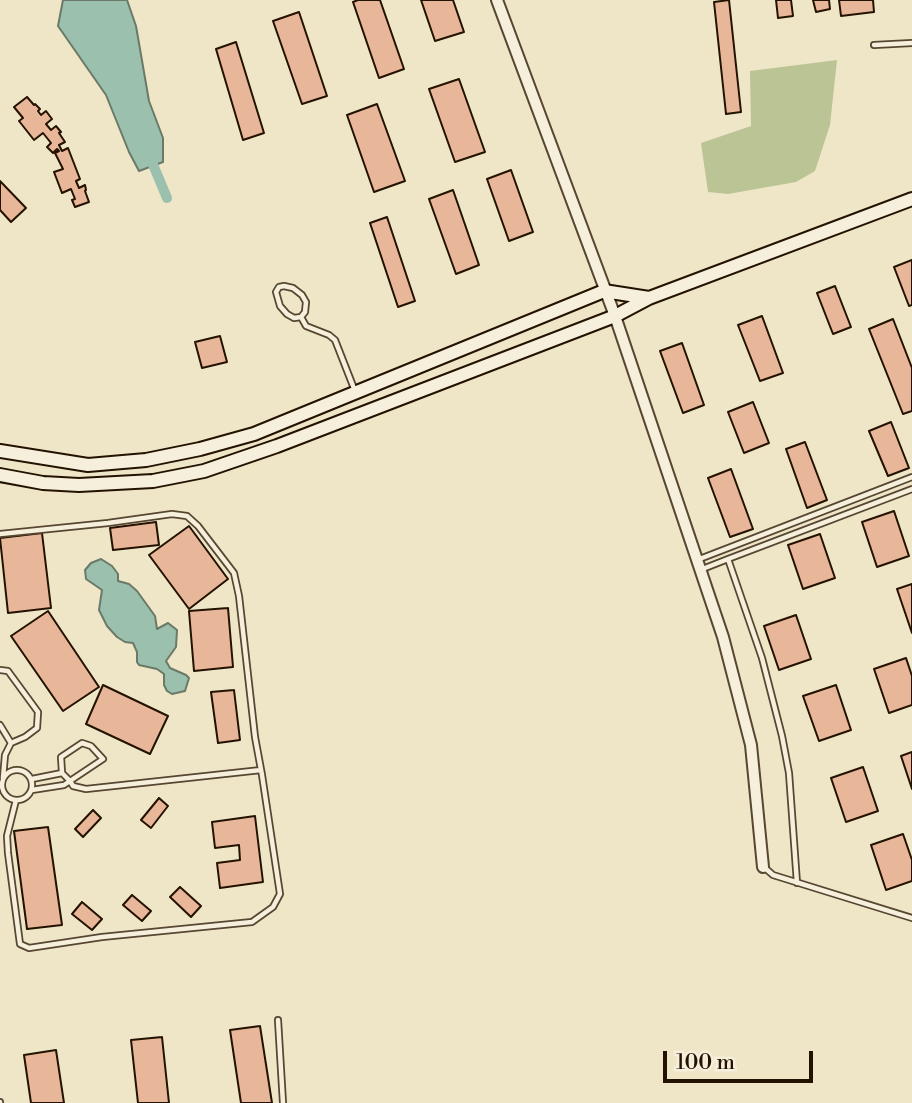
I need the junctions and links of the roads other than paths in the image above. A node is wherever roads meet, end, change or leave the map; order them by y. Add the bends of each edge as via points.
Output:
1 (497, 0) edge
2 (912, 43) edge
3 (874, 45) dead end
4 (912, 199) edge
5 (604, 291) junction
6 (649, 298) junction
7 (615, 316) junction
8 (301, 317) junction
9 (356, 393) junction
10 (0, 451) edge
11 (0, 475) edge
12 (912, 477) edge
13 (912, 489) edge
14 (0, 534) edge
15 (727, 559) junction
16 (698, 565) junction
17 (0, 670) edge
18 (0, 725) edge
19 (11, 743) junction
20 (261, 770) junction
21 (62, 773) junction
22 (3, 778) junction
23 (32, 779) junction
24 (70, 781) junction
25 (1, 787) edge
26 (31, 790) junction
27 (16, 800) junction
28 (763, 867) joint
29 (797, 883) junction
30 (912, 918) edge
31 (278, 1020) dead end
32 (283, 1103) edge

1 - 5 street
2 - 3 lane
4 - 6 main road
5 - 6 main road
5 - 7 street
5 - 9 main road
6 - 7 main road
7 - 11 main road via 204,471 153,481 79,485
7 - 16 street
8 - 8 lane via 306,302 302,295 293,288 279,287 280,306 294,318
8 - 9 lane via 306,326 335,340
9 - 10 main road via 254,434 146,460 88,465
12 - 16 lane
13 - 15 lane
14 - 20 lane via 187,516 234,573
15 - 16 lane
15 - 29 lane via 762,658 782,736
16 - 28 street via 723,637 751,745
17 - 19 lane via 8,671 38,712 37,728
18 - 19 lane
19 - 22 lane
20 - 24 lane via 86,789
20 - 27 lane via 280,894 274,907 252,922 29,948 20,944 7,836
21 - 23 lane
21 - 24 lane
21 - 24 lane via 61,757 82,743 103,759
22 - 23 lane via 18,769
22 - 25 lane
23 - 26 lane
24 - 26 lane
25 - 27 lane via 4,795
26 - 27 lane
28 - 29 lane via 772,876
29 - 30 lane
31 - 32 lane

